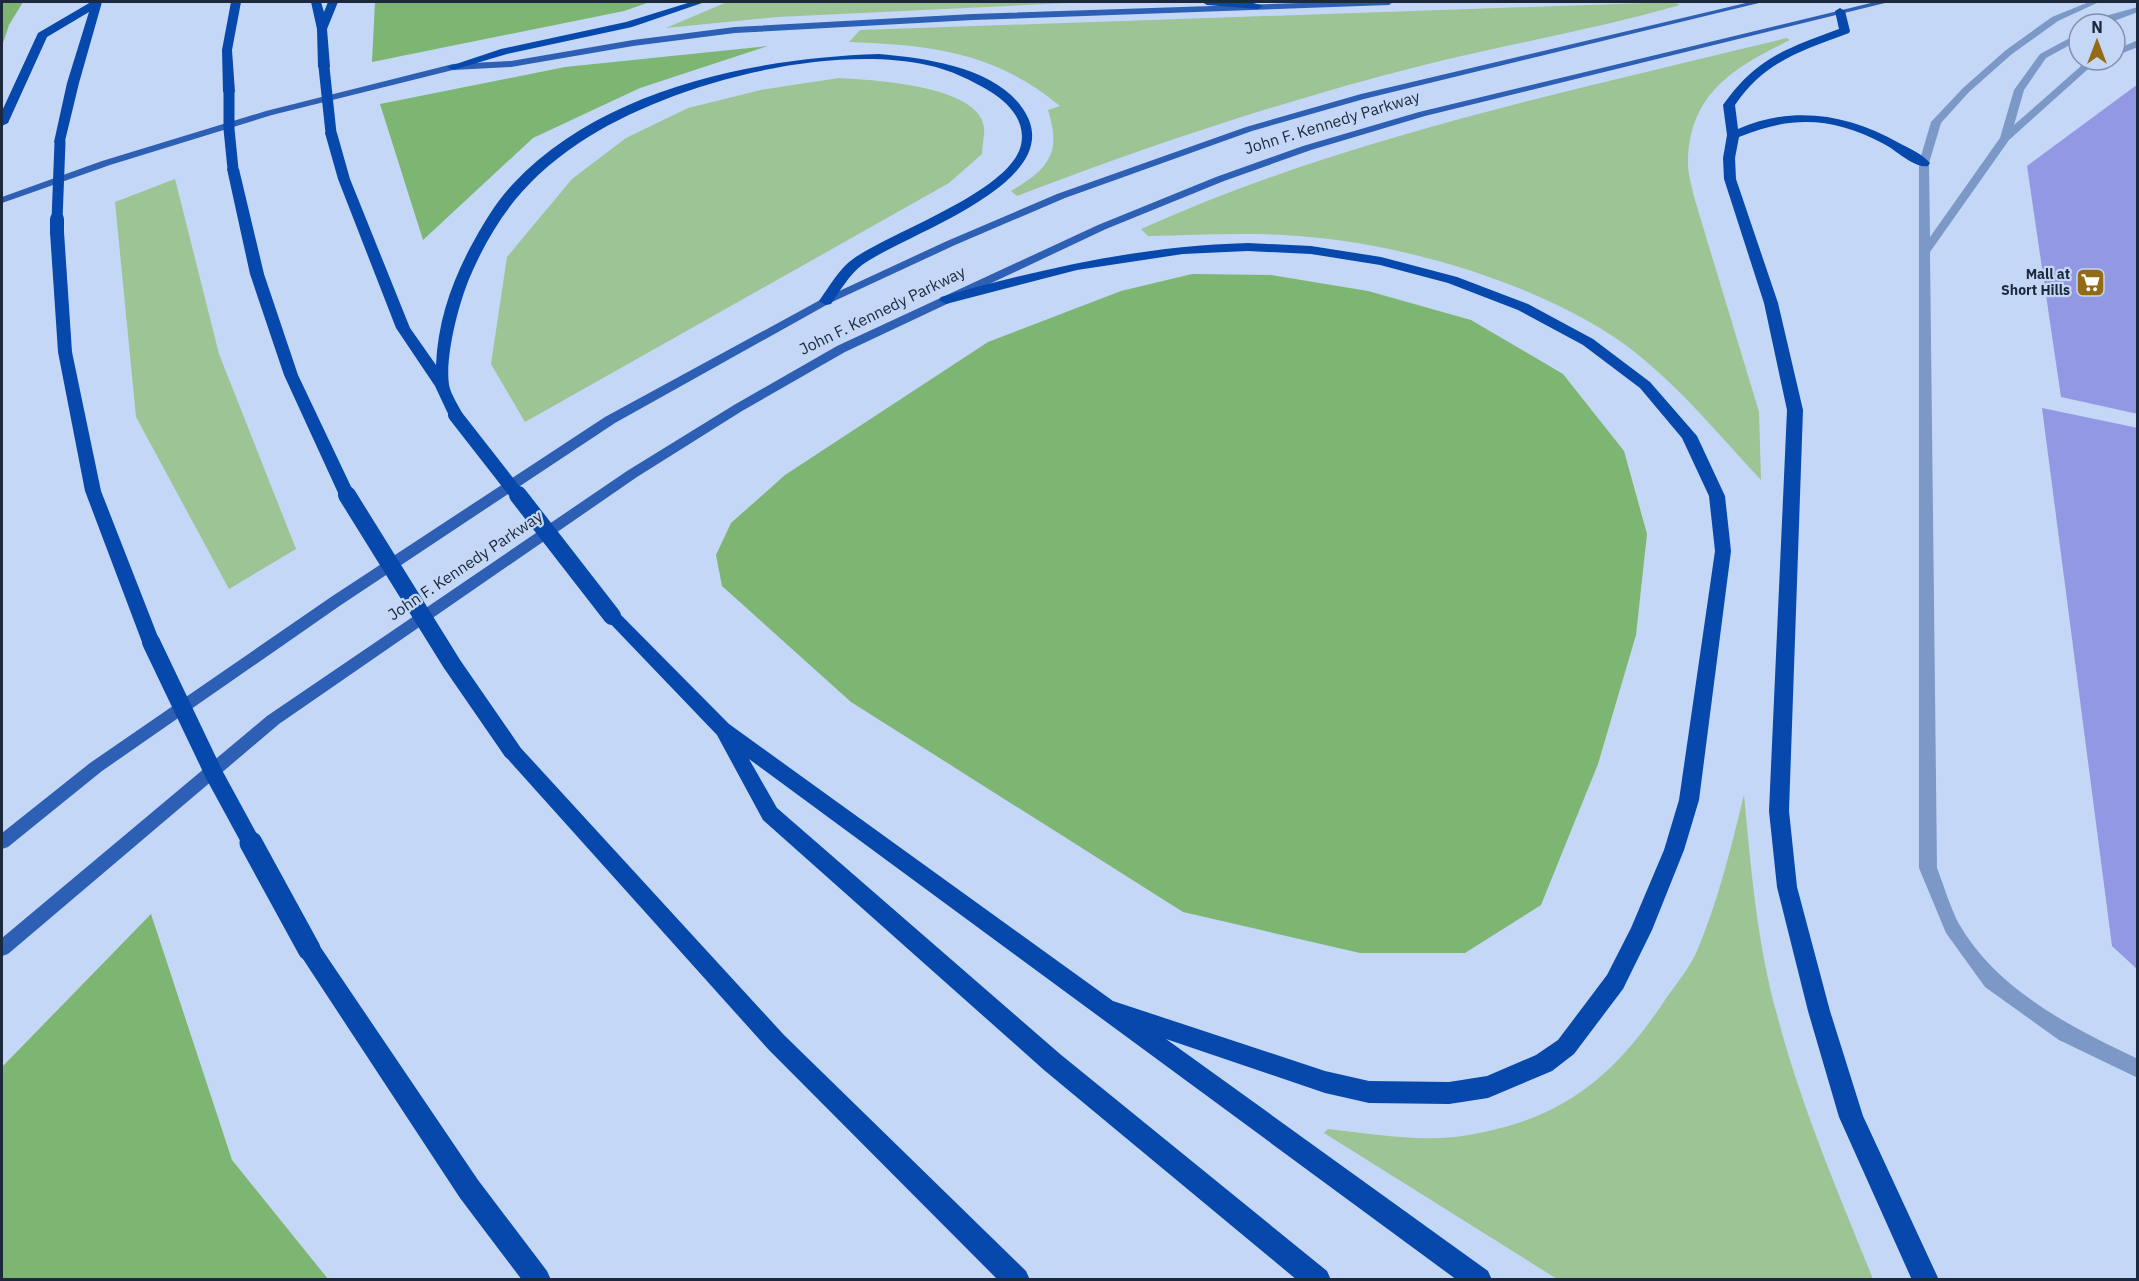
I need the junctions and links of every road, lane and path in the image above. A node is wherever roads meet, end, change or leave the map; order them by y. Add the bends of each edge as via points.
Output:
1 (96, 2) edge
2 (236, 2) edge
3 (316, 2) edge
4 (333, 2) edge
5 (700, 2) edge
6 (1207, 2) edge
7 (1389, 2) edge
8 (1760, 2) edge
9 (1885, 2) edge
10 (2095, 2) edge
11 (1258, 6) junction
12 (1840, 10) junction
13 (322, 29) junction
14 (2067, 43) edge
15 (453, 67) junction
16 (2079, 72) edge
17 (2, 123) edge
18 (1733, 135) junction
19 (2005, 138) junction
20 (1924, 163) junction
21 (2, 200) edge
22 (1924, 253) junction
23 (946, 300) junction
24 (826, 301) junction
25 (442, 386) junction
26 (722, 729) junction
27 (2, 842) edge
28 (2, 948) edge
29 (1102, 1007) junction
30 (2138, 1069) edge
31 (538, 1280) edge
32 (1017, 1280) edge
33 (1318, 1280) edge
34 (1479, 1280) edge
35 (1926, 1280) edge

1 - 17 highway via 42,35
1 - 31 highway, bridge via 60,142 57,232 65,352 93,491 151,642 215,776 309,949 470,1189
2 - 32 highway, bridge via 227,50 229,129 233,169 256,274 291,375 347,495 452,664 512,751 776,1042
3 - 13 highway
4 - 13 highway
5 - 15 highway via 628,25 505,51
6 - 11 highway
7 - 11 main road
8 - 24 main road, John F. Kennedy Parkway via 1362,97 1249,129 1061,196
9 - 12 main road, John F. Kennedy Parkway
10 - 20 lane via 2055,19 1966,90 1936,122
11 - 15 main road via 973,16 735,30 511,64
12 - 18 highway via 1845,31 1784,55 1749,79 1729,105
12 - 23 main road, John F. Kennedy Parkway via 1422,114 1307,148 1220,178 1113,223
13 - 25 highway, bridge via 332,133 344,179 403,328
14 - 19 lane via 2043,56 2019,90
15 - 21 main road via 269,113
16 - 19 lane
18 - 20 highway via 1787,118 1834,120 1876,133
18 - 35 highway via 1730,179 1771,303 1795,410 1779,811 1787,887 1851,1117
19 - 22 lane
20 - 22 lane
22 - 30 lane via 1928,868 1952,928 1992,981 2066,1034
23 - 28 main road, John F. Kennedy Parkway via 841,349 632,474 283,713
23 - 29 highway via 1076,266 1213,249 1307,249 1410,268 1519,304 1560,324 1618,362 1645,385 1682,428 1703,462 1717,496 1723,551 1689,800 1674,850 1641,930 1615,982 1566,1047 1544,1063 1488,1087 1449,1093 1369,1092 1325,1082
24 - 25 highway via 855,264 967,202 998,183 1013,168 1029,138 1014,103 996,88 948,68 906,59 857,57 760,68 672,93 615,117 551,157 517,187 497,214 453,302 444,346
24 - 27 main road, John F. Kennedy Parkway via 610,420 240,667 96,767
25 - 26 highway, bridge via 455,415 612,616
26 - 29 highway
26 - 33 highway via 770,814 1052,1062
29 - 34 highway

